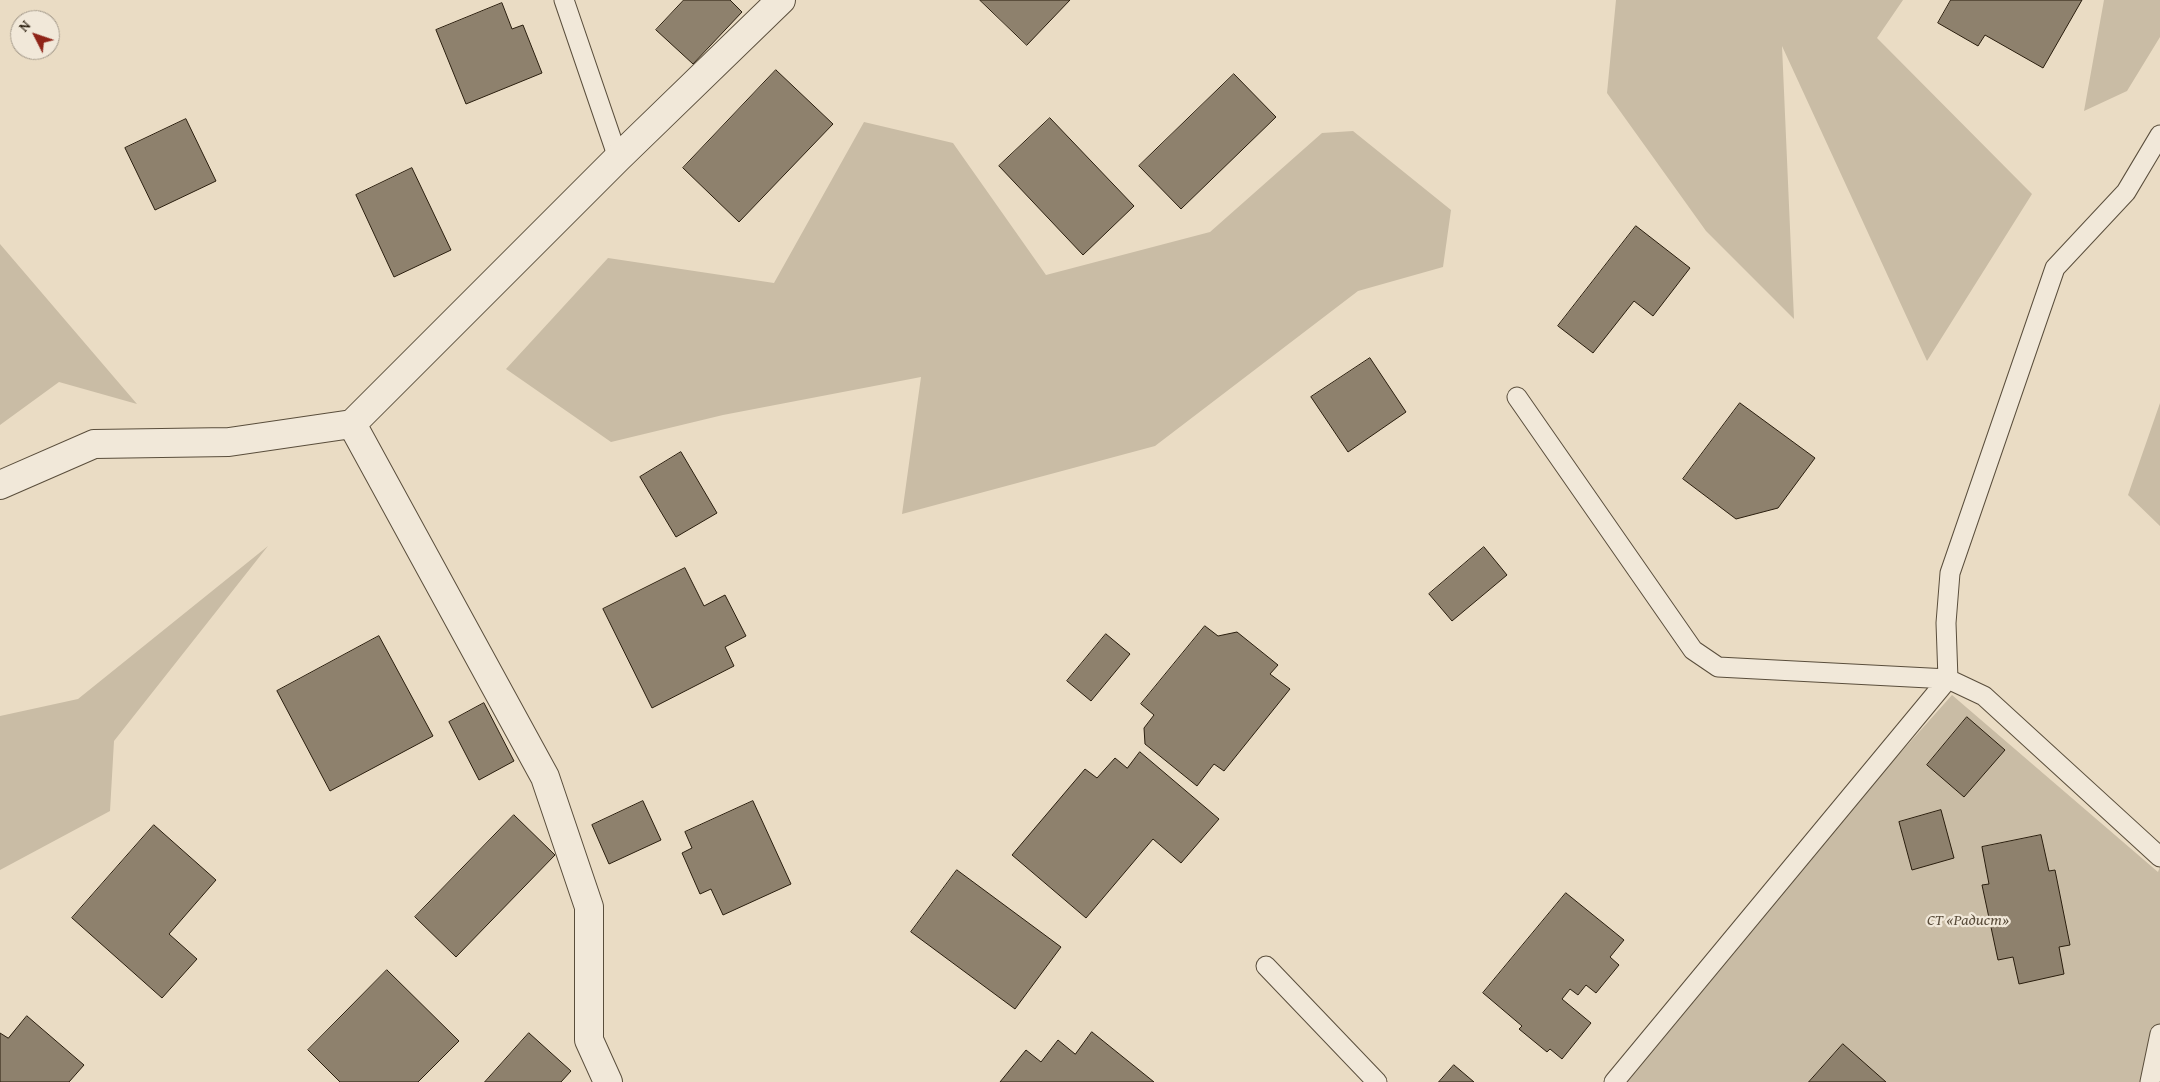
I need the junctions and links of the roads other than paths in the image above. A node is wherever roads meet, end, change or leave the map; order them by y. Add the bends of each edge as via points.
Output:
1 (564, 0) edge
2 (781, 0) edge
3 (2160, 135) edge
4 (618, 158) junction
5 (1518, 397) dead end
6 (352, 424) junction
7 (0, 485) edge
8 (1948, 679) junction
9 (2160, 857) edge
10 (1266, 966) dead end
11 (2160, 1034) edge
12 (608, 1082) edge
13 (1377, 1082) edge
14 (1614, 1082) edge
15 (2150, 1082) edge

1 - 4 lane
2 - 4 street
3 - 8 lane via 2126,192 2055,268 1950,573 1946,623
4 - 6 street
5 - 8 lane via 1693,650 1718,667
6 - 7 street via 229,442 94,444
6 - 12 street via 545,777 589,907 589,1040
8 - 9 lane via 1984,696
8 - 14 lane
10 - 13 lane
11 - 15 lane

